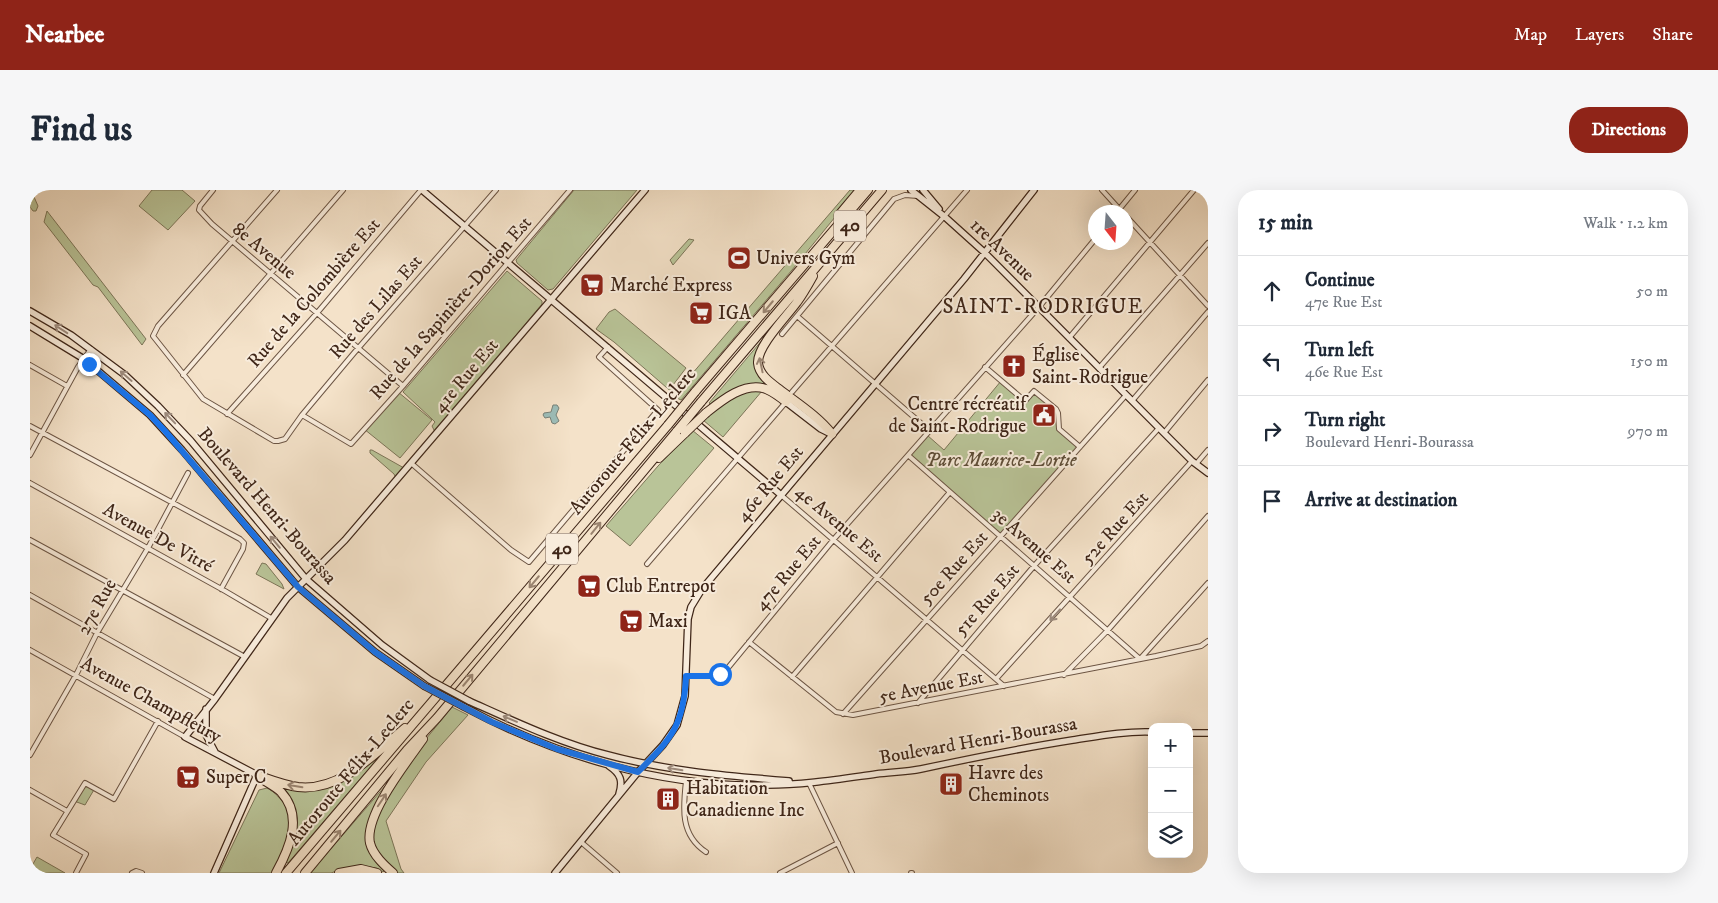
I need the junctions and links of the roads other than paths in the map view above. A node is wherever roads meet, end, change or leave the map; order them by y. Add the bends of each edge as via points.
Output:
1 (214, 190) edge
2 (277, 190) edge
3 (343, 190) edge
4 (422, 190) edge
5 (496, 190) edge
6 (570, 190) edge
7 (645, 190) edge
8 (860, 190) edge
9 (868, 190) edge
10 (911, 190) edge
11 (923, 190) edge
12 (967, 190) edge
13 (1034, 190) edge
14 (1102, 190) edge
15 (1135, 190) edge
16 (1194, 190) edge
17 (881, 191) edge
18 (918, 196) junction
19 (1114, 205) edge
20 (1124, 205) edge
21 (945, 217) junction
22 (1133, 224) edge
23 (464, 226) junction
24 (232, 242) junction
25 (1208, 242) edge
26 (1150, 243) junction
27 (1088, 248) edge
28 (985, 253) junction
29 (820, 262) junction
30 (508, 263) junction
31 (270, 274) junction
32 (1180, 276) junction
33 (780, 293) junction
34 (551, 300) junction
35 (1208, 306) edge
36 (1039, 307) junction
37 (30, 310) edge
38 (1208, 312) edge
39 (317, 313) junction
40 (797, 316) junction
41 (30, 326) edge
42 (782, 334) dead end
43 (1069, 338) junction
44 (832, 346) junction
45 (608, 347) junction
46 (358, 348) junction
47 (91, 349) junction
48 (84, 360) junction
49 (30, 365) edge
50 (985, 368) junction
51 (1099, 368) junction
52 (183, 375) junction
53 (1208, 380) edge
54 (876, 383) junction
55 (67, 386) junction
56 (404, 386) junction
57 (792, 392) dead end
58 (1126, 395) junction
59 (1132, 401) junction
60 (786, 402) junction
61 (227, 414) junction
62 (302, 415) junction
63 (30, 426) edge
64 (930, 431) junction
65 (1161, 431) junction
66 (42, 432) junction
67 (832, 434) junction
68 (1080, 447) junction
69 (1208, 450) edge
70 (30, 455) edge
71 (909, 456) junction
72 (738, 458) junction
73 (1194, 462) junction
74 (411, 463) junction
75 (646, 468) junction
76 (188, 473) dead end
77 (1208, 473) edge
78 (30, 483) edge
79 (950, 492) junction
80 (781, 494) junction
81 (173, 502) junction
82 (1208, 516) edge
83 (1001, 536) junction
84 (834, 539) junction
85 (30, 540) edge
86 (148, 548) junction
87 (647, 564) dead end
88 (1034, 566) junction
89 (878, 576) junction
90 (306, 580) junction
91 (1208, 583) edge
92 (298, 587) junction
93 (221, 589) junction
94 (121, 591) junction
95 (30, 596) edge
96 (1070, 598) junction
97 (271, 618) junction
98 (927, 619) junction
99 (1108, 630) junction
100 (97, 634) junction
101 (1208, 641) edge
102 (749, 642) junction
103 (962, 650) junction
104 (31, 651) edge
105 (30, 657) edge
106 (245, 657) junction
107 (1140, 659) junction
108 (1064, 675) junction
109 (76, 676) junction
110 (686, 676) junction
111 (792, 678) junction
112 (996, 679) junction
113 (1004, 686) junction
114 (215, 699) junction
115 (918, 703) junction
116 (206, 709) junction
117 (423, 712) junction
118 (843, 714) junction
119 (437, 718) junction
120 (158, 721) junction
121 (1148, 732) edge
122 (1193, 733) edge
123 (1208, 733) edge
124 (185, 737) junction
125 (215, 752) junction
126 (30, 755) edge
127 (606, 764) junction
128 (646, 764) junction
129 (638, 772) junction
130 (257, 776) junction
131 (686, 781) junction
132 (809, 782) junction
133 (30, 790) edge
134 (619, 796) junction
135 (67, 812) junction
136 (581, 842) junction
137 (838, 843) junction
138 (706, 852) dead end
139 (76, 873) edge
140 (132, 873) edge
141 (142, 873) edge
142 (214, 873) edge
143 (276, 873) edge
144 (286, 873) edge
145 (304, 873) edge
146 (339, 873) edge
147 (377, 873) edge
148 (393, 873) edge
149 (555, 873) edge
150 (617, 873) edge
151 (780, 873) edge
152 (852, 873) edge

1 - 24 street, 8e Avenue via 200,206 200,213
2 - 24 street
3 - 31 street
4 - 23 street, 4e Avenue Est
4 - 39 street, Rue de la Colombière Est
5 - 23 street, Rue des Lilas Est
6 - 30 street, Rue de la Sapinière-Dorion Est
7 - 34 street, 41e Rue Est
8 - 33 highway via 792,272
9 - 33 highway, Autoroute Félix-Leclerc / 40
10 - 18 street, 1re Avenue
11 - 21 street, 1re Avenue
12 - 21 street
13 - 28 street, 46e Rue Est
14 - 19 street
15 - 20 street
16 - 26 street
17 - 29 highway, Autoroute Félix-Leclerc / 40
18 - 21 street, 1re Avenue
18 - 40 street via 905,195 894,199
21 - 28 street, 1re Avenue
21 - 44 street
22 - 26 street
23 - 30 street, 4e Avenue Est
23 - 46 street, Rue des Lilas Est
24 - 31 street, 8e Avenue
24 - 52 street via 158,326 153,336
25 - 32 street
26 - 32 street
26 - 43 street
27 - 36 street, 47e Rue Est
28 - 36 street, 1re Avenue
28 - 54 street, 46e Rue Est
67 -> 29 highway via 823,423 771,383 762,374 758,363 759,354 798,301
29 - 75 highway, Autoroute Félix-Leclerc / 40, bridge
30 - 34 street, 4e Avenue Est
30 - 56 street, Rue de la Sapinière-Dorion Est
31 - 39 street, 8e Avenue
31 - 52 street
32 - 35 street
32 - 51 street
33 -> 117 highway, Autoroute Félix-Leclerc / 40, bridge
34 - 45 street, 4e Avenue Est
34 - 74 street, 41e Rue Est
36 - 43 street, 1re Avenue
36 - 50 street, 47e Rue Est
47 -> 37 street, Boulevard Henri-Bourassa
38 - 59 street
39 - 46 street, 8e Avenue
39 - 61 street, Rue de la Colombière Est
40 - 42 street
40 - 44 street
41 - 48 street, Boulevard Henri-Bourassa
43 - 51 street, 1re Avenue
44 - 54 street
44 - 57 street
45 - 72 street, 4e Avenue Est
45 - 74 street via 599,358 658,410 529,562 510,550
46 - 56 street, 8e Avenue
46 - 62 street, Rue des Lilas Est
47 - 48 street
90 -> 47 street, Boulevard Henri-Bourassa via 176,424 125,375
48 - 55 street
48 - 92 street, Boulevard Henri-Bourassa via 165,431
49 - 55 street
50 - 64 street, 47e Rue Est
50 - 68 street via 1024,401 1034,391 1056,409 1060,429
51 - 58 street, 1re Avenue
52 - 61 street via 203,399
53 - 65 street, 51e Rue Est
54 - 64 street
54 - 67 street, 46e Rue Est
55 - 66 street
56 - 62 street, Rue de la Sapinière-Dorion Est via 351,444
58 - 59 street, 1re Avenue
58 - 68 street, 50e Rue Est
59 - 65 street, 1re Avenue
60 - 67 street
60 - 72 street
60 - 75 highway, bridge via 764,388 740,391 723,399
61 - 62 street, Rue des Lilas Est via 274,441 284,439
63 - 66 street
64 - 71 street, 47e Rue Est
65 - 73 street, 1re Avenue
65 - 88 street, 51e Rue Est
66 - 70 street
66 - 81 street
67 - 80 street, 46e Rue Est
68 - 83 street, 50e Rue Est
69 - 73 street, 52e Rue Est
71 - 79 street, 3e Avenue Est
71 - 84 street, 47e Rue Est
72 - 80 street, 4e Avenue Est
72 - 87 street
73 - 77 street, 1re Avenue
73 - 96 street, 52e Rue Est
74 - 90 street, 41e Rue Est
119 -> 75 highway, Autoroute Félix-Leclerc / 40
76 - 81 street, 27e Rue
78 - 86 street, Avenue De Vitré
79 - 83 street, 3e Avenue Est
79 - 89 street
80 - 84 street, 4e Avenue Est
80 - 110 street, 46e Rue Est via 695,599 688,619
81 - 86 street, 27e Rue
81 - 93 street via 244,543
82 - 99 street
83 - 88 street, 3e Avenue Est
83 - 98 street, 50e Rue Est
84 - 89 street, 4e Avenue Est
84 - 102 street, 47e Rue Est
85 - 94 street
86 - 93 street, Avenue De Vitré
86 - 94 street, 27e Rue
88 - 96 street, 3e Avenue Est
88 - 103 street, 51e Rue Est
89 - 98 street, 4e Avenue Est
89 - 111 street
90 - 92 street, 41e Rue Est
128 -> 90 street, Boulevard Henri-Bourassa, bridge via 606,755 558,738 469,701 430,680 382,645
91 - 107 street
92 - 97 street, 41e Rue Est
92 - 127 street, Boulevard Henri-Bourassa, bridge via 375,652 424,686 492,722 557,749
93 - 97 street, Avenue De Vitré
94 - 100 street, 27e Rue
94 - 106 street
95 - 100 street
96 - 99 street, 3e Avenue Est
96 -> 112 street, 52e Rue Est
97 - 106 street, 41e Rue Est
98 - 103 street, 4e Avenue Est
98 - 118 street, 50e Rue Est
99 - 107 street, 3e Avenue Est
99 - 108 street
100 - 109 street, 27e Rue
100 - 114 street
101 - 107 street, 5e Avenue Est via 1201,646
102 - 110 street, 47e Rue Est via 720,674
102 - 111 street
103 - 112 street, 4e Avenue Est
103 - 115 street, 51e Rue Est
104 - 105 street
104 - 109 street, Avenue Champfleury
106 - 114 street, 41e Rue Est
107 - 108 street, 5e Avenue Est
108 - 113 street, 5e Avenue Est
109 - 120 street, Avenue Champfleury
109 - 126 street, 27e Rue
110 - 128 street, 46e Rue Est via 684,706 678,725
111 - 118 street
112 - 113 street, 4e Avenue Est
113 - 115 street, 5e Avenue Est
114 - 116 street, 41e Rue Est
115 - 118 street, 5e Avenue Est
116 - 124 street, 41e Rue Est
116 - 125 street via 206,735
117 -> 130 highway via 358,768 334,781 309,788
117 - 144 highway, Autoroute Félix-Leclerc / 40
145 -> 119 highway, Autoroute Félix-Leclerc / 40
148 -> 119 highway via 370,844 370,824 377,808
120 - 124 street, Avenue Champfleury
120 - 135 street via 114,799 85,783
121 - 132 street, Boulevard Henri-Bourassa via 1107,734 911,770
122 - 123 street
124 - 125 street, Avenue Champfleury
125 - 130 street, Avenue Champfleury
127 - 129 street, Boulevard Henri-Bourassa
127 - 134 street via 621,777
128 - 129 street, 46e Rue Est
132 -> 128 street, Boulevard Henri-Bourassa via 704,774
129 - 131 street, Boulevard Henri-Bourassa
129 - 134 street, 46e Rue Est
130 - 142 street
130 - 143 highway via 281,792 292,816 291,842
131 - 132 street, Boulevard Henri-Bourassa via 767,786
131 - 138 street via 685,822 696,846
132 - 137 street
133 - 135 street
134 - 136 street, 46e Rue Est
135 - 139 street via 53,835 86,854
136 - 149 street, 46e Rue Est
136 - 150 street
137 - 151 street
137 - 152 street
140 - 141 street
146 - 147 highway via 361,869

